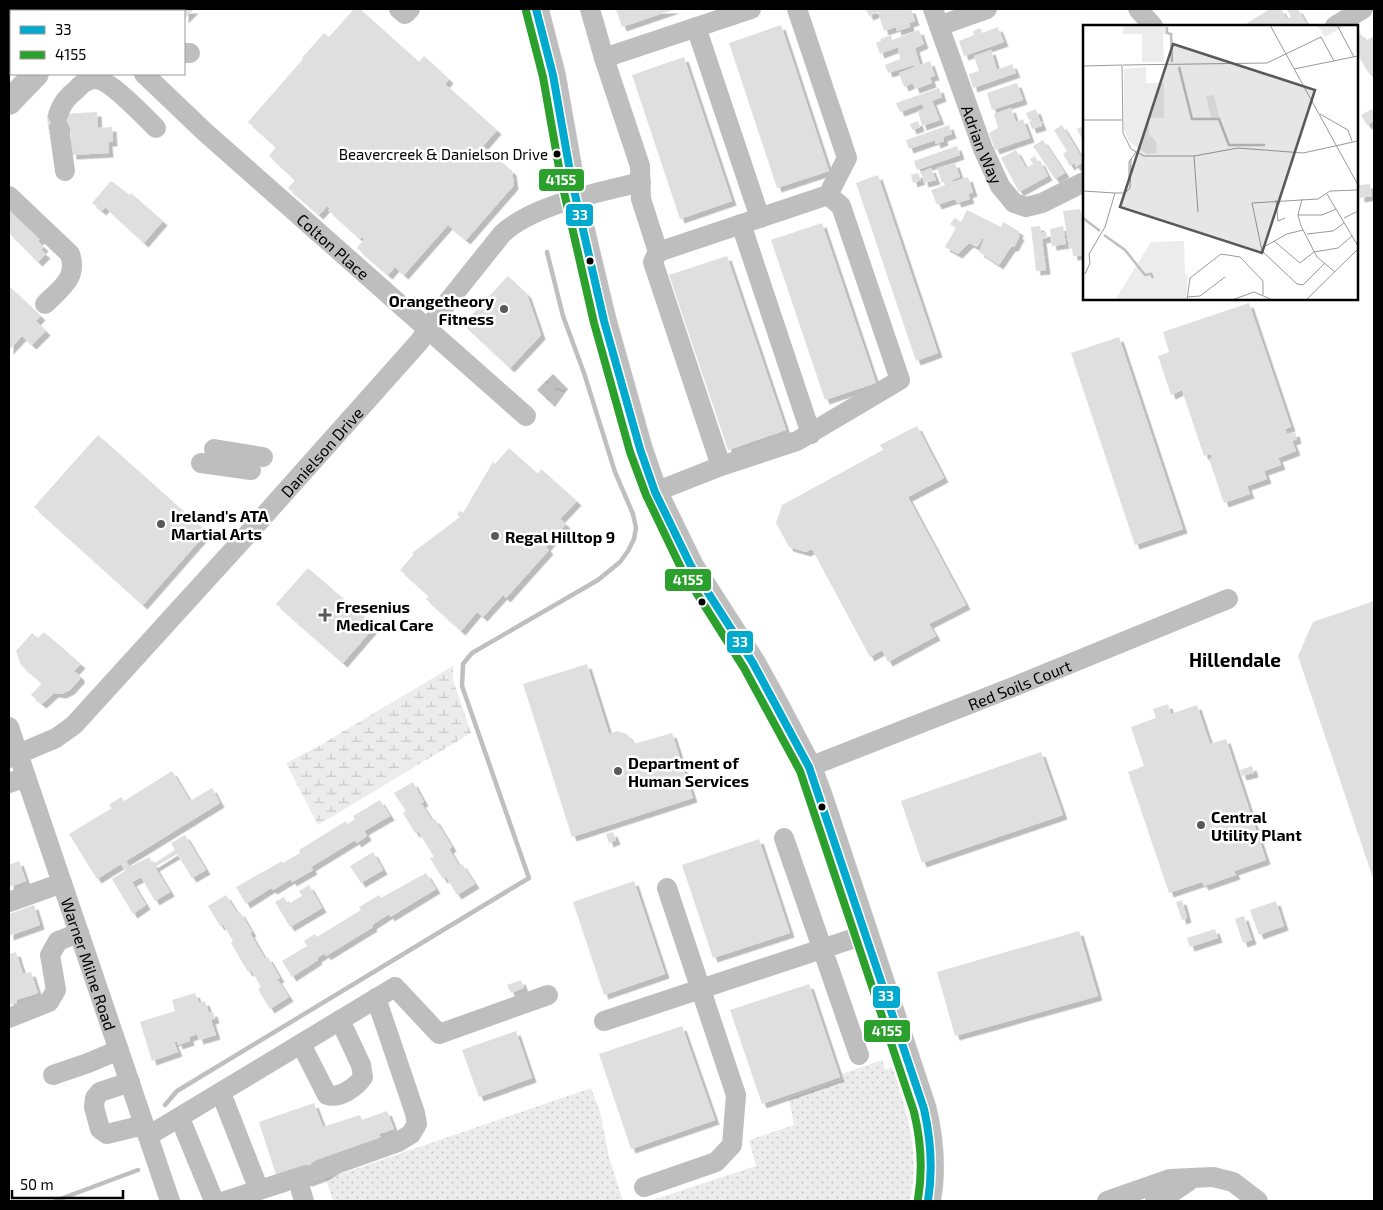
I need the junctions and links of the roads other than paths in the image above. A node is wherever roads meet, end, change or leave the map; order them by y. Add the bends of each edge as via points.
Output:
1 (400, 9) edge
2 (410, 9) edge
3 (536, 9) edge
4 (590, 9) edge
5 (751, 9) edge
6 (797, 9) edge
7 (987, 9) edge
8 (1138, 9) edge
9 (936, 17) edge
10 (1152, 25) edge
11 (696, 27) junction
12 (604, 58) junction
13 (35, 75) edge
14 (145, 75) edge
15 (9, 102) edge
16 (156, 128) dead end
17 (65, 171) dead end
18 (641, 182) junction
19 (1083, 182) edge
20 (828, 195) junction
21 (9, 196) edge
22 (575, 200) junction
23 (750, 221) junction
24 (658, 252) junction
25 (45, 304) dead end
26 (428, 329) junction
27 (526, 416) dead end
28 (811, 434) junction
29 (207, 456) dead end
30 (257, 463) dead end
31 (721, 466) junction
32 (655, 492) junction
33 (1228, 599) dead end
34 (9, 727) edge
35 (13, 756) edge
36 (809, 767) junction
37 (17, 780) edge
38 (784, 838) dead end
39 (62, 883) junction
40 (667, 888) dead end
41 (9, 902) edge
42 (79, 933) junction
43 (867, 934) junction
44 (822, 947) junction
45 (701, 988) junction
46 (548, 995) dead end
47 (376, 998) junction
48 (9, 1018) edge
49 (340, 1020) junction
50 (604, 1021) dead end
51 (301, 1044) junction
52 (119, 1050) junction
53 (859, 1055) dead end
54 (53, 1075) dead end
55 (130, 1082) junction
56 (221, 1093) junction
57 (180, 1118) junction
58 (146, 1131) junction
59 (1193, 1178) junction
60 (308, 1184) edge
61 (644, 1187) dead end
62 (259, 1190) junction
63 (170, 1201) edge
64 (214, 1201) edge
65 (225, 1201) edge
66 (928, 1201) edge
67 (1107, 1201) edge
68 (1155, 1201) edge
69 (1258, 1201) edge

1 - 2 street via 406,14
3 - 22 main road via 553,75
4 - 12 street
5 - 11 street
6 - 20 street via 847,158
7 - 9 street
8 - 10 street
9 - 19 street, Adrian Way via 983,149 1000,186 1014,203 1026,207 1042,203
11 - 12 street
11 - 23 street
12 - 18 street via 640,166
13 - 15 main road
14 - 26 street, Colton Place via 206,134
16 - 17 street via 103,81 95,79 81,85 64,100 58,121
18 - 22 street, Danielson Drive
18 - 24 street via 641,199
20 - 23 street
20 - 28 street via 841,206 900,380
21 - 25 street via 70,254 74,264 71,276
22 - 26 street, Danielson Drive via 534,212 512,225
22 - 32 main road via 624,396
23 - 24 street
23 - 28 street
24 - 31 street via 653,262
26 - 27 street, Colton Place
26 - 35 street, Danielson Drive via 74,725 56,738
28 - 31 street
29 - 30 street
31 - 32 street
32 - 36 main road via 710,600 753,663
33 - 36 street, Red Soils Court
34 - 35 street, Warner Milne Road
35 - 37 street, Warner Milne Road
36 - 43 main road
37 - 39 street, Warner Milne Road
38 - 44 street
39 - 41 street
39 - 42 street, Warner Milne Road
40 - 45 street
42 - 48 street via 58,941 50,955 56,990 49,1002
42 - 52 street, Warner Milne Road
43 - 44 street
43 - 66 main road via 925,1116 931,1154
44 - 45 street
44 - 53 street
45 - 50 street
45 - 61 street via 736,1096 732,1145 716,1162
46 - 47 street via 438,1034 395,987
47 - 49 street
47 - 60 street via 417,1124 411,1134 398,1142
49 - 51 street
49 - 51 street via 361,1066 363,1077 353,1088 338,1095 327,1095
51 - 56 street
52 - 54 street
52 - 55 street, Warner Milne Road
55 - 58 street, Warner Milne Road
55 - 58 street via 100,1092 95,1098 100,1129 107,1134
56 - 57 street
56 - 62 street
57 - 58 street
57 - 64 street
58 - 63 street, Warner Milne Road
59 - 67 street via 1170,1180
59 - 68 street
59 - 69 street via 1213,1176 1233,1182
60 - 62 street
62 - 65 street

